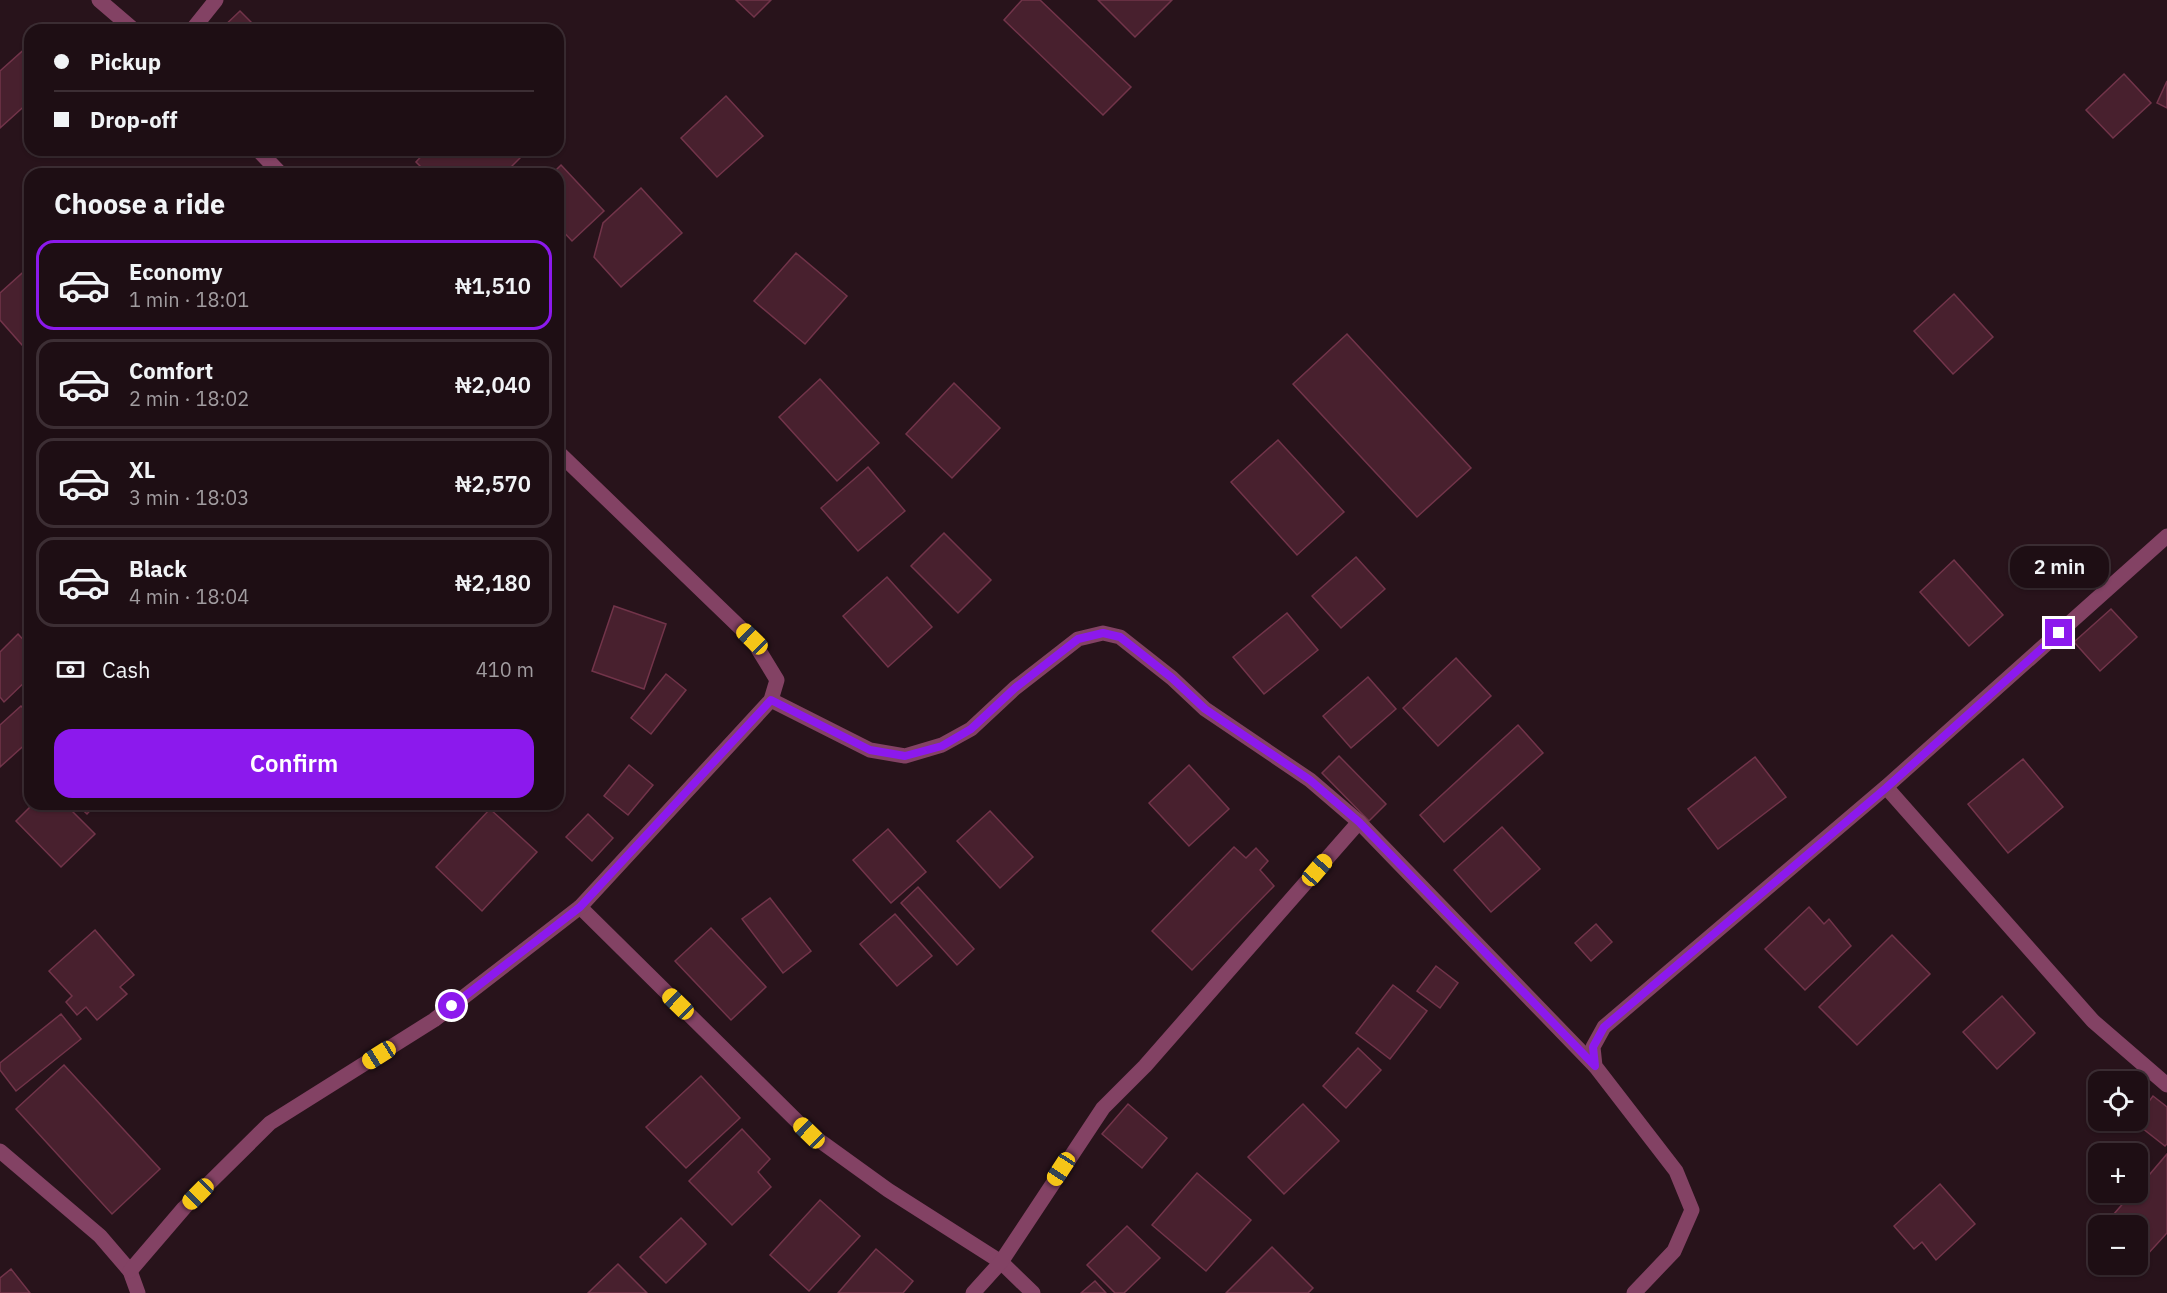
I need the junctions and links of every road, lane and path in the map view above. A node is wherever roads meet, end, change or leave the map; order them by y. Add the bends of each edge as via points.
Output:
1 (99, 0) edge
2 (216, 0) edge
3 (127, 24) edge
4 (197, 24) edge
5 (264, 156) edge
6 (275, 168) edge
7 (564, 458) edge
8 (2167, 536) edge
9 (771, 700) junction
10 (1886, 788) junction
11 (1359, 822) junction
12 (580, 907) junction
13 (1595, 1066) junction
14 (2167, 1085) edge
15 (0, 1151) edge
16 (1000, 1262) junction
17 (130, 1272) junction
18 (138, 1293) edge
19 (973, 1293) edge
20 (1033, 1293) edge
21 (1634, 1293) edge

1 - 3 street
2 - 4 street
5 - 6 street
7 - 9 street via 752,639 777,680
8 - 10 street
9 - 11 street via 870,750 905,756 942,746 971,729 1015,688 1078,639 1103,633 1120,637 1205,709 1310,780
9 - 12 street
10 - 13 street via 1604,1027 1593,1047
10 - 14 street via 2093,1021
11 - 13 street
11 - 16 street via 1153,1058 1103,1108
12 - 16 street via 809,1133 888,1190
12 - 17 street via 434,1020 270,1123 184,1208
13 - 21 street via 1676,1171 1692,1210 1674,1251
15 - 17 street via 99,1236
16 - 19 street
16 - 20 street
17 - 18 street

